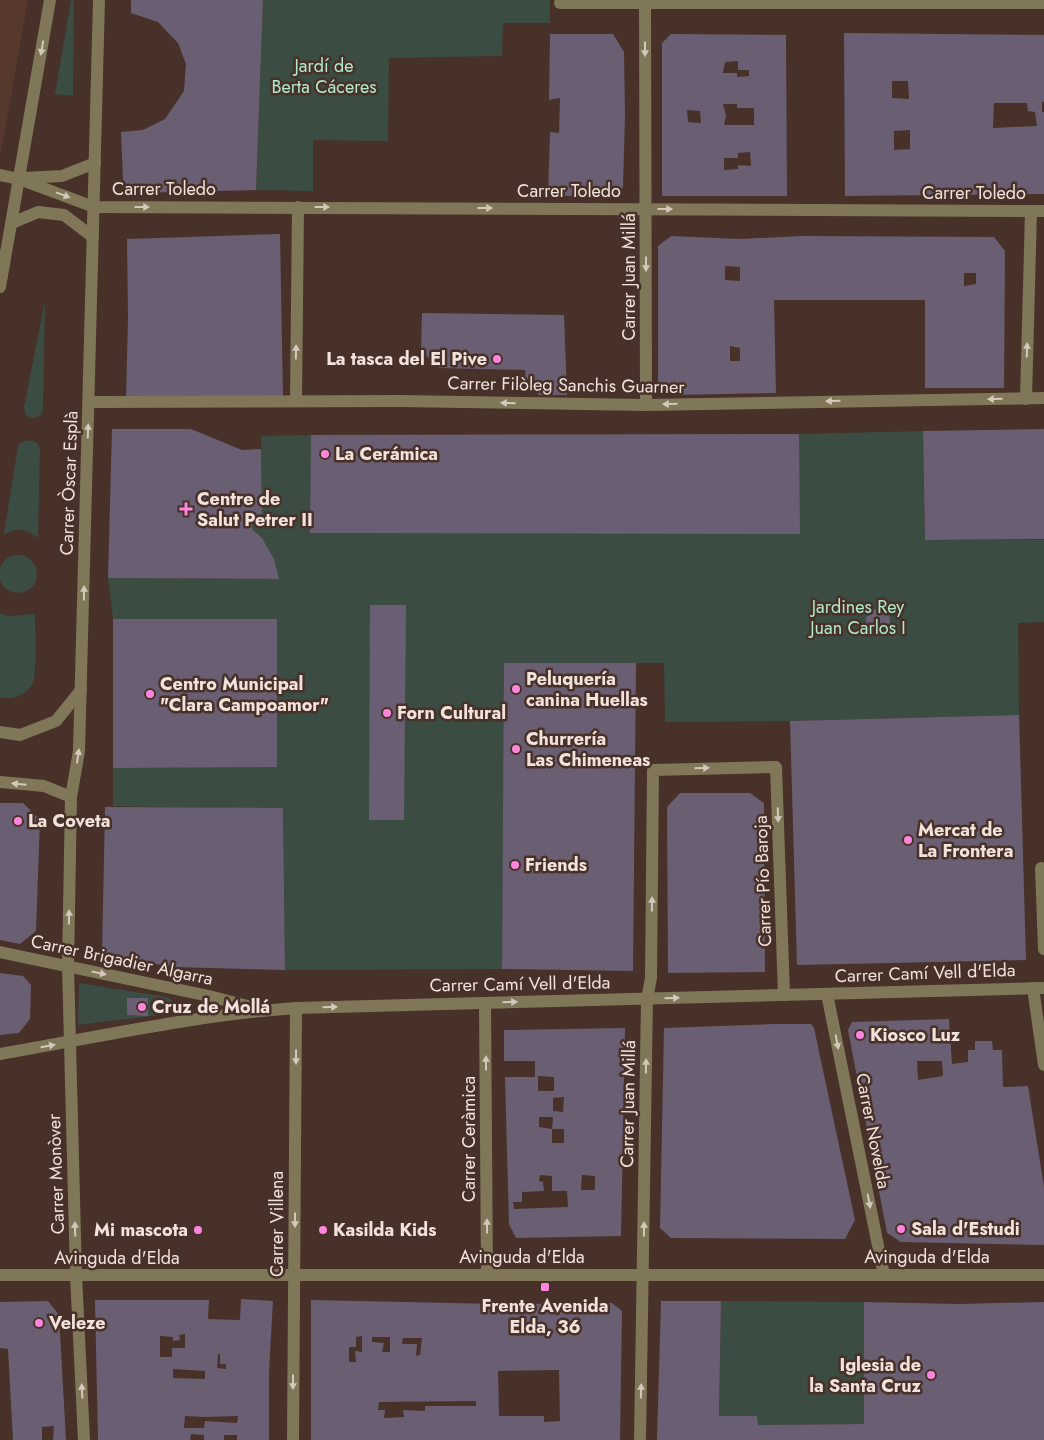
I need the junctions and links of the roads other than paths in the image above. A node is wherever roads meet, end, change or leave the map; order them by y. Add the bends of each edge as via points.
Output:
1 (50, 0) edge
2 (99, 0) edge
3 (645, 1) edge
4 (560, 3) dead end
5 (1044, 3) edge
6 (95, 163) junction
7 (0, 175) edge
8 (19, 179) junction
9 (94, 206) junction
10 (298, 207) junction
11 (646, 209) junction
12 (1038, 211) edge
13 (12, 223) junction
14 (93, 237) junction
15 (0, 287) edge
16 (1044, 398) edge
17 (1026, 399) junction
18 (296, 401) junction
19 (89, 402) junction
20 (646, 405) junction
21 (81, 690) junction
22 (0, 732) edge
23 (776, 767) joint
24 (0, 782) edge
25 (71, 797) junction
26 (1041, 868) dead end
27 (1044, 949) edge
28 (0, 952) edge
29 (68, 966) junction
30 (1038, 988) edge
31 (827, 994) junction
32 (784, 995) junction
33 (647, 999) junction
34 (485, 1003) junction
35 (296, 1008) junction
36 (265, 1010) junction
37 (70, 1042) junction
38 (0, 1054) edge
39 (1044, 1065) edge
40 (487, 1274) junction
41 (643, 1274) junction
42 (0, 1275) edge
43 (76, 1275) junction
44 (294, 1275) junction
45 (884, 1275) junction
46 (1044, 1275) edge
47 (84, 1440) edge
48 (293, 1440) edge
49 (640, 1440) edge

1 -> 8 street
2 - 6 street, Carrer Òscar Esplà
3 - 4 street
3 - 5 street
3 -> 11 street, Carrer Juan Millá
6 - 8 street via 62,176
6 - 9 street, Carrer Òscar Esplà
7 - 8 street
8 -> 9 street, Carrer Toledo
8 - 13 street
9 -> 10 street, Carrer Toledo
9 - 14 street, Carrer Òscar Esplà
10 -> 11 street, Carrer Toledo
18 -> 10 street
11 -> 12 street, Carrer Toledo
11 -> 20 street, Carrer Juan Millá
17 -> 12 street
13 - 14 street via 38,212 64,215
13 - 15 street
14 - 19 street, Carrer Òscar Esplà
16 - 17 street, Carrer Filòleg Sanchis Guarner
17 -> 20 street, Carrer Filòleg Sanchis Guarner
18 - 19 street, Carrer Filòleg Sanchis Guarner
20 -> 18 street, Carrer Filòleg Sanchis Guarner
21 -> 19 street, Carrer Òscar Esplà
21 - 22 street via 56,721 20,735
25 -> 21 street, Carrer Òscar Esplà via 79,751
23 -> 32 street, Carrer Pío Baroja
33 -> 23 street, Carrer Juan Millá via 651,978 653,770
25 -> 24 street via 44,786
29 -> 25 street, Carrer Òscar Esplà
26 - 27 street
28 - 29 street, Carrer Brigadier Algarra
29 -> 36 street, Carrer Brigadier Algarra
29 - 37 street, Carrer Monòver
30 - 31 street, Carrer Camí Vell d'Elda
30 - 39 street
31 - 32 street, Carrer Camí Vell d'Elda
31 -> 45 street, Carrer Novelda
33 -> 32 street, Carrer Camí Vell d'Elda
34 -> 33 street, Carrer Camí Vell d'Elda
41 -> 33 street, Carrer Juan Millá
35 -> 34 street, Carrer Camí Vell d'Elda
40 -> 34 street, Carrer Ceràmica
35 - 36 street, Carrer Camí Vell d'Elda
35 -> 44 street, Carrer Villena
36 - 37 street, Carrer Camí Vell d'Elda
38 -> 37 street, Carrer Camí Vell d'Elda
43 -> 37 street, Carrer Monòver
40 - 41 street, Avinguda d'Elda
40 - 44 street, Avinguda d'Elda
41 - 45 street, Avinguda d'Elda
49 -> 41 street, Carrer Juan Millá
42 - 43 street, Avinguda d'Elda
43 - 44 street, Avinguda d'Elda
47 -> 43 street, Carrer Monòver
44 -> 48 street, Carrer Villena
45 - 46 street, Avinguda d'Elda

